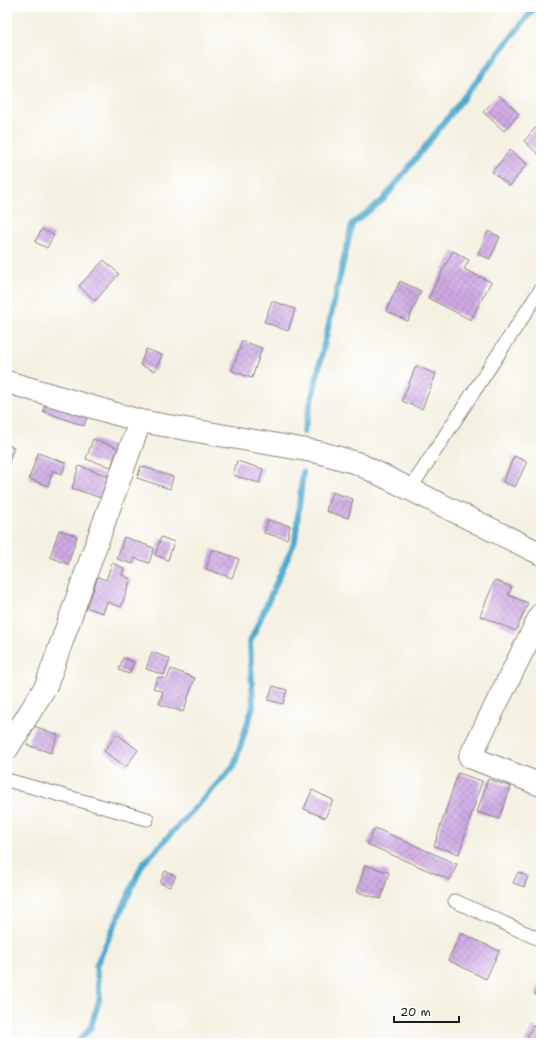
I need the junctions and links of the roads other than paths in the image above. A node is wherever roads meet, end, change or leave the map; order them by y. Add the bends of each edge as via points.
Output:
1 (541, 289) edge
2 (7, 382) edge
3 (140, 421) junction
4 (410, 489) junction
5 (541, 554) edge
6 (541, 614) edge
7 (7, 749) edge
8 (7, 780) edge
9 (541, 785) edge
10 (147, 819) dead end
11 (455, 901) dead end
12 (541, 940) edge

1 - 4 lane
2 - 3 street
3 - 4 street via 318,452 357,463
3 - 7 street via 46,686
4 - 5 street
6 - 9 street via 470,757
8 - 10 lane
11 - 12 lane

